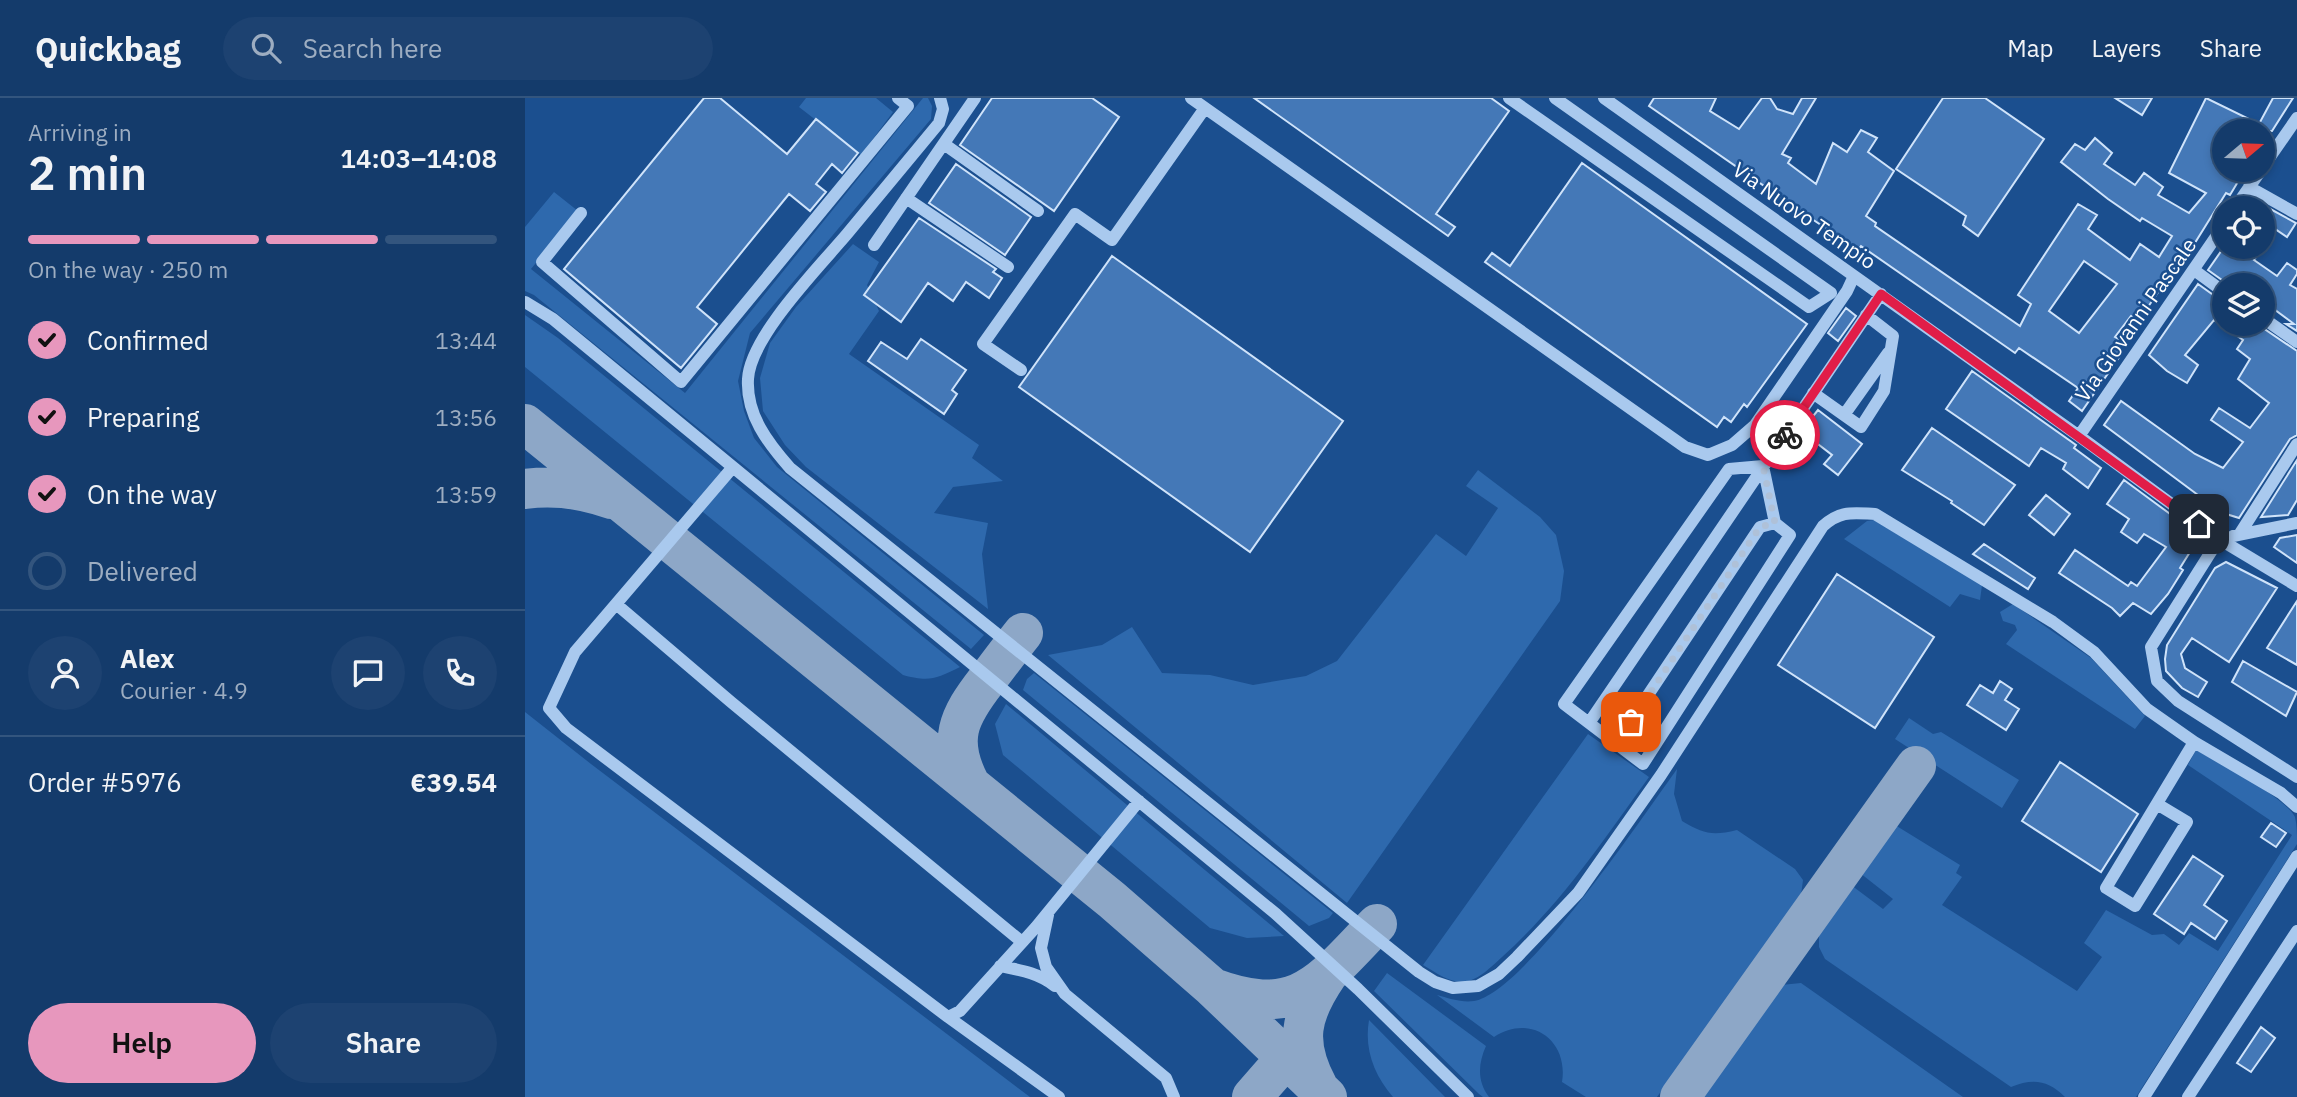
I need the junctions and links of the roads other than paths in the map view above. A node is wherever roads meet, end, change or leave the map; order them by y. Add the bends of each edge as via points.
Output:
1 (898, 98) edge
2 (940, 98) edge
3 (975, 98) edge
4 (1191, 98) edge
5 (1509, 98) edge
6 (1555, 98) edge
7 (1604, 98) edge
8 (1205, 108) junction
9 (2297, 118) edge
10 (944, 144) junction
11 (2275, 150) edge
12 (2253, 182) edge
13 (2249, 187) junction
14 (2243, 196) edge
15 (907, 198) junction
16 (1038, 211) dead end
17 (581, 213) dead end
18 (2297, 214) edge
19 (2212, 243) edge
20 (874, 245) dead end
21 (1008, 267) dead end
22 (2194, 270) junction
23 (1854, 276) junction
24 (2212, 283) edge
25 (1847, 291) junction
26 (1831, 293) junction
27 (1881, 294) junction
28 (525, 302) edge
29 (1866, 315) junction
30 (2275, 326) edge
31 (2297, 342) edge
32 (1892, 348) junction
33 (1021, 370) dead end
34 (1813, 393) junction
35 (1844, 415) junction
36 (2079, 436) junction
37 (2297, 444) edge
38 (1763, 466) junction
39 (733, 467) junction
40 (1775, 523) junction
41 (2297, 523) edge
42 (2239, 535) junction
43 (2220, 539) junction
44 (2297, 586) edge
45 (616, 604) junction
46 (1589, 723) junction
47 (2195, 742) junction
48 (1616, 743) junction
49 (2297, 777) edge
50 (1139, 801) junction
51 (2157, 804) junction
52 (2297, 807) edge
53 (2297, 856) edge
54 (1048, 912) junction
55 (2297, 931) edge
56 (1023, 942) junction
57 (1000, 966) junction
58 (1065, 994) junction
59 (948, 1017) junction
60 (1059, 1097) edge
61 (1174, 1097) edge
62 (1468, 1097) edge
63 (2144, 1097) edge
64 (2188, 1097) edge

1 - 17 street via 908,106 681,382 543,262
2 - 47 street via 939,123 779,315 756,351 748,378 758,426 790,468 1436,982 1453,988 1478,986 1499,974 1578,893 1833,517 1875,514 2053,622 2094,652 2147,709
3 - 10 street
4 - 8 street
5 - 26 street via 1809,307
6 - 26 street
7 - 23 street, Via Nuovo Tempio
8 - 25 street via 1685,447 1708,454 1732,445 1755,425
8 - 33 street via 1112,240 1075,214 983,344
9 - 11 street
10 - 15 street
10 - 16 street
12 - 13 street
13 - 14 street
13 - 18 street
15 - 20 street
15 - 21 street
19 - 22 street, Via Giovanni Pascale
22 - 24 street
22 - 36 street, Via Giovanni Pascale
23 - 25 street
23 - 27 street, Via Nuovo Tempio
25 - 26 street
27 - 29 street
27 - 36 street, Via Nuovo Tempio
28 - 39 street via 553,319
29 - 32 street via 1893,336
29 - 34 street
30 - 31 street
32 - 35 street
32 - 35 street via 1884,391 1861,427
34 - 35 street
34 - 38 street
36 - 43 street, Via Nuovo Tempio
37 - 42 street
38 - 40 street
38 - 46 street
38 - 46 street via 1729,469 1564,704
39 - 45 street
39 - 50 street
40 - 48 street via 1760,527
40 - 48 street via 1790,536 1643,764
41 - 42 street
42 - 43 street
43 - 44 street, Via Nuovo Tempio
43 - 49 street via 2151,647 2157,681 2178,701
45 - 56 street
45 - 59 street via 575,652 549,708 566,728
46 - 48 street
47 - 51 street
47 - 52 street
50 - 54 street
50 - 62 street via 1303,937
51 - 51 street via 2106,888 2135,906 2187,822
53 - 63 street
54 - 56 street
54 - 58 street via 1041,948 1046,967
55 - 64 street
56 - 57 street
57 - 58 street via 1047,979
57 - 59 street via 960,1011
58 - 61 street via 1166,1078
59 - 60 street

